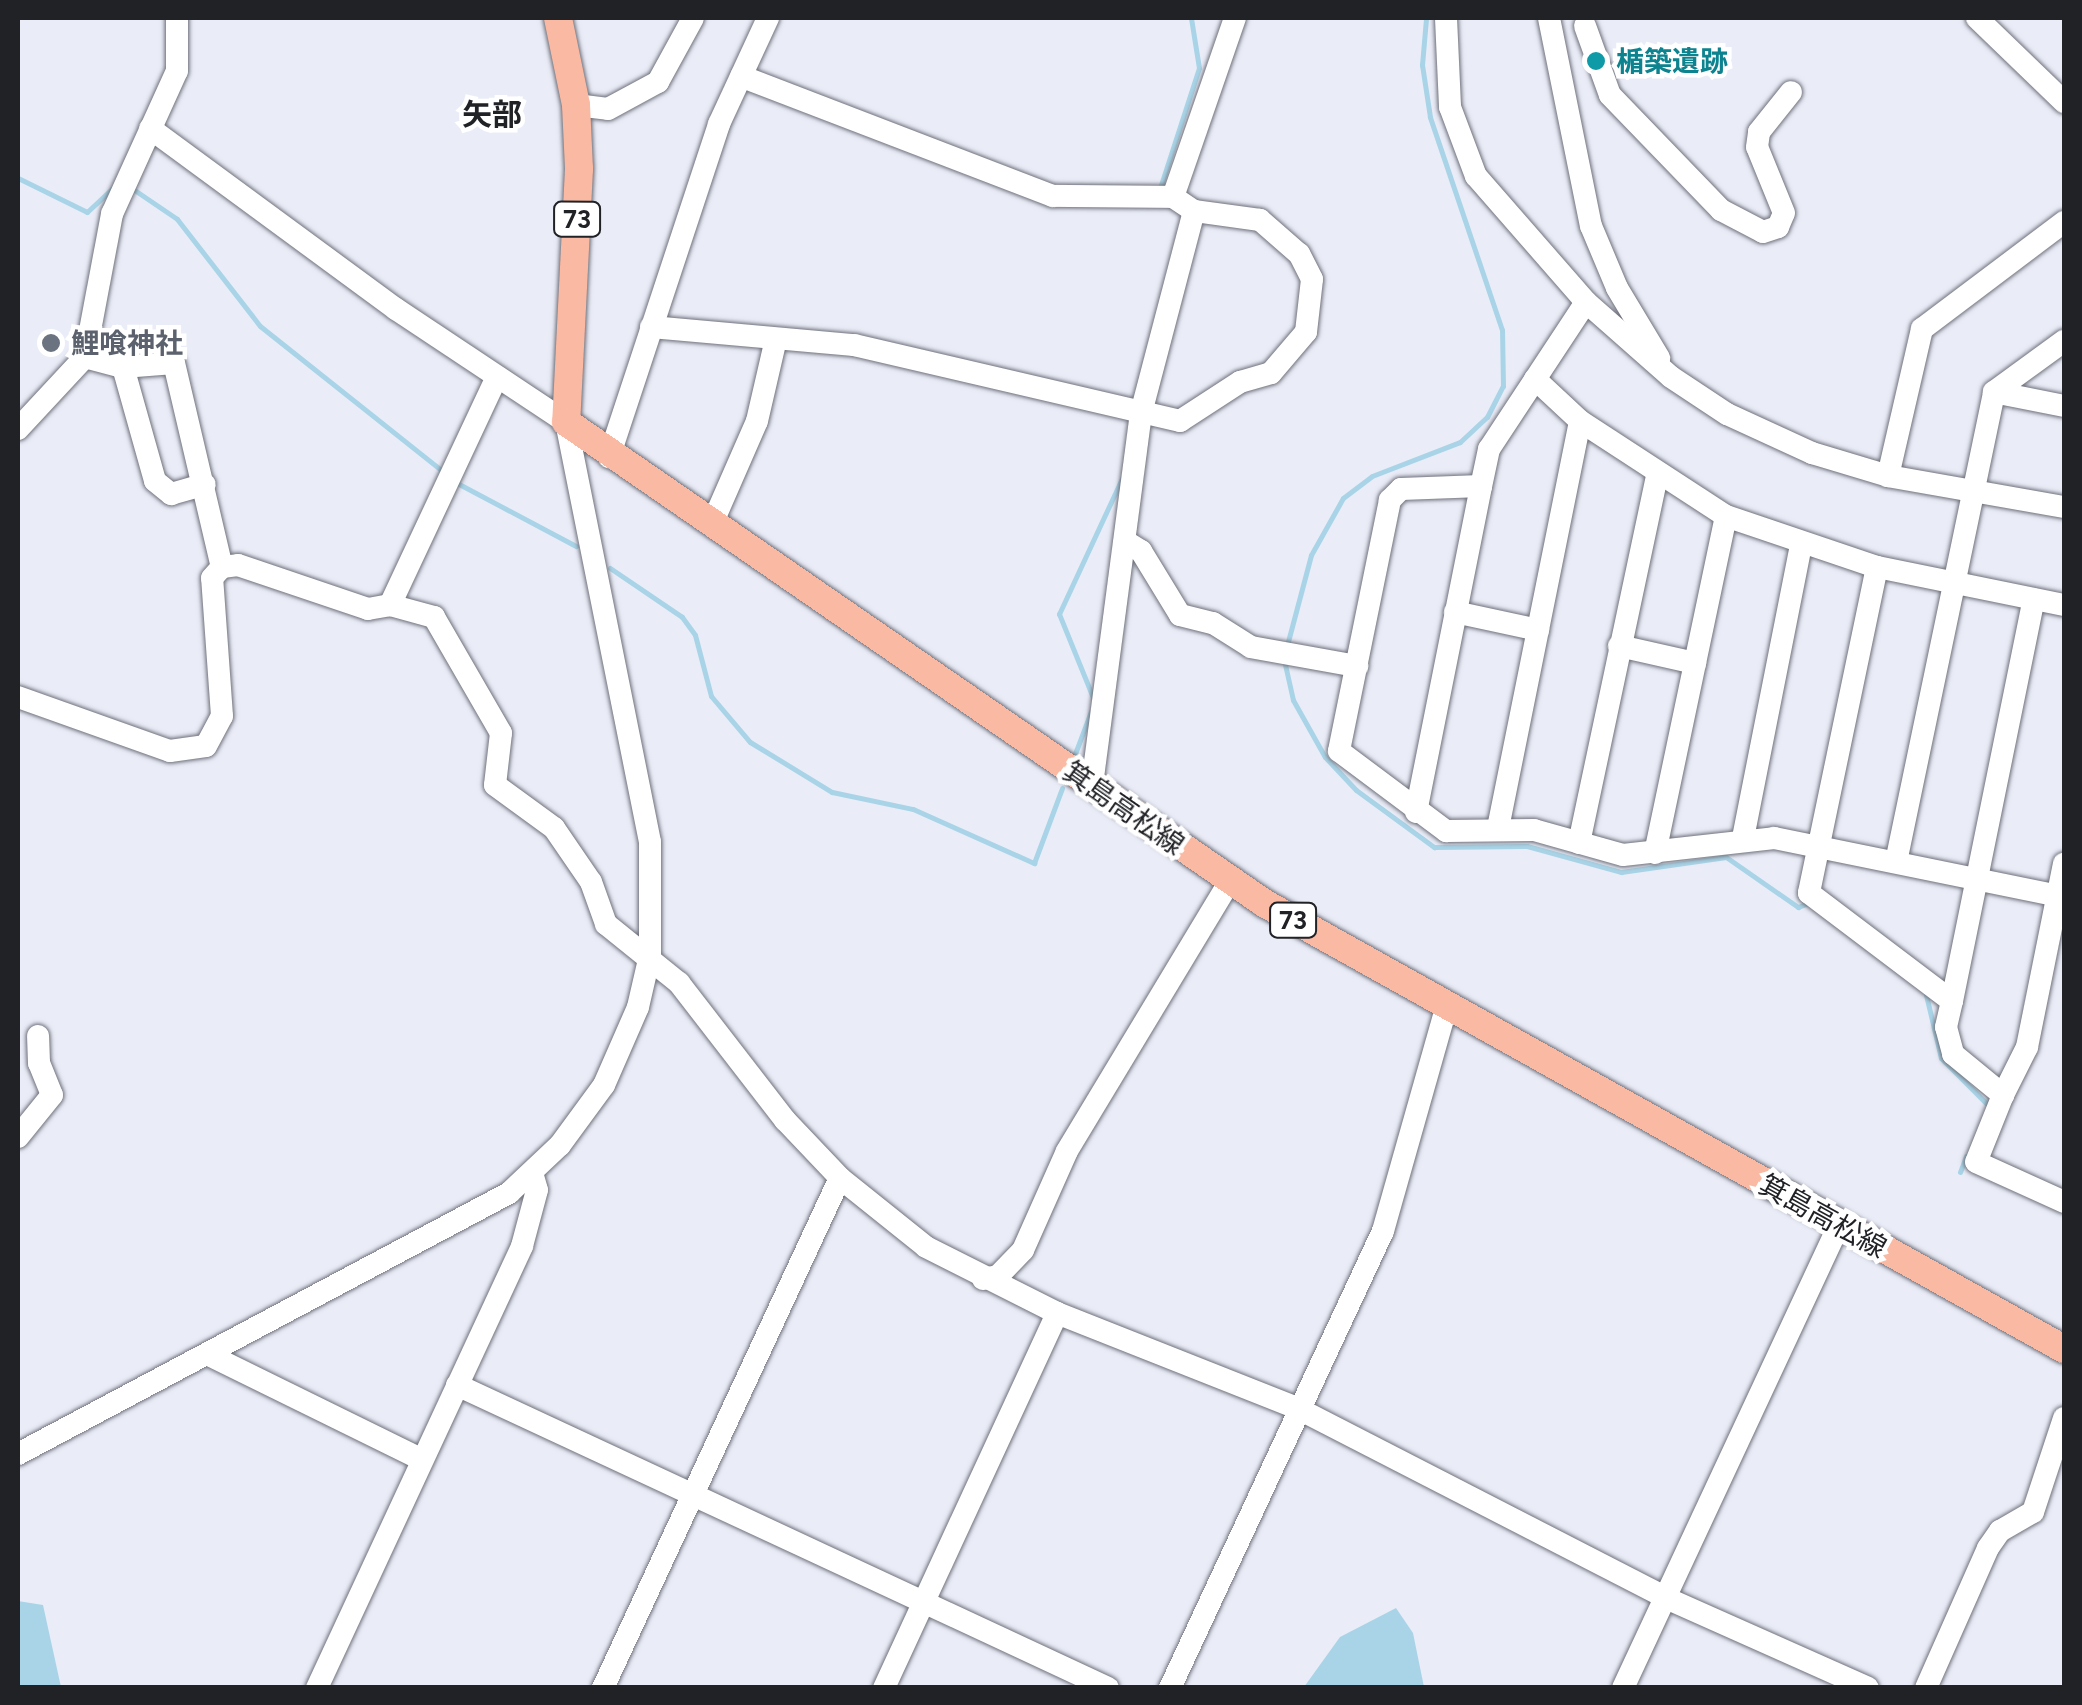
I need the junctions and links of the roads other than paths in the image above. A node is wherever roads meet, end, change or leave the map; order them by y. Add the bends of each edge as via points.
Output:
1 (176, 18) edge
2 (558, 18) edge
3 (692, 18) edge
4 (768, 18) edge
5 (1235, 18) edge
6 (1446, 18) edge
7 (1549, 18) edge
8 (1559, 18) edge
9 (1978, 18) edge
10 (1588, 22) edge
11 (742, 76) junction
12 (1791, 92) dead end
13 (2064, 102) edge
14 (576, 105) junction
15 (150, 128) junction
16 (1164, 198) junction
17 (1194, 210) junction
18 (2064, 222) edge
19 (1586, 302) junction
20 (652, 327) junction
21 (776, 339) junction
22 (2064, 341) edge
23 (85, 357) junction
24 (123, 368) junction
25 (497, 377) junction
26 (1671, 377) junction
27 (1535, 379) junction
28 (1994, 392) junction
29 (2064, 406) edge
30 (1136, 412) junction
31 (1580, 421) junction
32 (566, 422) junction
33 (18, 429) edge
34 (610, 457) junction
35 (1656, 476) junction
36 (1888, 476) junction
37 (206, 484) junction
38 (1480, 486) junction
39 (1975, 490) junction
40 (2064, 507) edge
41 (1726, 516) junction
42 (712, 524) junction
43 (1125, 540) junction
44 (1801, 546) junction
45 (222, 567) junction
46 (1877, 567) junction
47 (1956, 582) junction
48 (2034, 599) junction
49 (390, 604) junction
50 (2064, 605) edge
51 (1455, 612) junction
52 (1538, 630) junction
53 (1619, 646) junction
54 (1694, 663) junction
55 (1357, 666) junction
56 (18, 696) edge
57 (1092, 785) junction
58 (1416, 812) junction
59 (1498, 828) junction
60 (1742, 838) junction
61 (1578, 843) junction
62 (1816, 845) junction
63 (1655, 852) junction
64 (1896, 862) junction
65 (2064, 864) edge
66 (1977, 879) junction
67 (1230, 881) junction
68 (2062, 896) edge
69 (650, 955) junction
70 (1952, 1002) junction
71 (1446, 1008) junction
72 (38, 1036) dead end
73 (2003, 1095) junction
74 (18, 1137) edge
75 (532, 1173) junction
76 (840, 1178) junction
77 (2064, 1202) edge
78 (1839, 1225) junction
79 (983, 1279) junction
80 (1058, 1313) junction
81 (2064, 1349) edge
82 (208, 1355) junction
83 (458, 1385) junction
84 (1297, 1408) junction
85 (2064, 1418) edge
86 (18, 1454) edge
87 (422, 1460) junction
88 (691, 1495) junction
89 (1666, 1598) junction
90 (924, 1604) junction
91 (317, 1688) edge
92 (603, 1688) edge
93 (884, 1688) edge
94 (1108, 1688) edge
95 (1170, 1688) edge
96 (1623, 1688) edge
97 (1868, 1688) edge
98 (1926, 1688) edge

1 - 15 street via 178,71
2 - 14 main road, 73
3 - 14 street via 658,82 608,108
4 - 11 street
5 - 16 street
6 - 19 street via 1446,81 1466,155 1491,199
7 - 26 street via 1601,257
8 - 10 street
9 - 13 street
10 - 12 street via 1610,95 1721,210 1763,232 1778,228 1784,213 1756,147 1758,132
11 - 16 street via 1053,196
11 - 20 street via 718,124
14 - 32 main road, 73 via 580,168
15 - 23 street via 112,214
15 - 25 street
16 - 17 street
17 - 30 street
17 - 30 street via 1260,220 1282,234 1312,279 1306,332 1272,372 1240,382 1206,410 1180,421
18 - 36 street via 1922,329
19 - 26 street
19 - 27 street
20 - 21 street
20 - 34 street
21 - 30 street via 854,346
21 - 42 street via 757,421
22 - 28 street
23 - 24 street
23 - 33 street
24 - 37 street via 156,481 171,494
24 - 37 street via 174,363
25 - 32 street
25 - 49 street
26 - 36 street via 1746,424
27 - 31 street
27 - 38 street via 1489,448
28 - 29 street
28 - 39 street
30 - 43 street
31 - 35 street
31 - 52 street
32 - 34 main road, 箕島高松線 / 73
32 - 69 street via 650,842
34 - 42 main road, 箕島高松線 / 73
35 - 41 street
35 - 53 street
36 - 39 street
37 - 45 street
38 - 51 street
38 - 55 street via 1400,490 1390,500
39 - 40 street
39 - 47 street
41 - 44 street
41 - 54 street
42 - 57 main road, 箕島高松線 / 73
43 - 55 street via 1141,551 1172,610 1213,623 1238,642
43 - 57 street
44 - 46 street
44 - 60 street
45 - 49 street via 238,565 368,609
45 - 56 street via 212,578 222,716 206,746 170,751
46 - 47 street
46 - 62 street
47 - 48 street
47 - 64 street
48 - 50 street
48 - 66 street
49 - 69 street via 434,617 500,732 495,785 554,828 591,882 606,924
51 - 52 street
51 - 58 street
52 - 59 street
53 - 54 street
53 - 61 street
54 - 63 street
55 - 58 street via 1338,751
57 - 67 main road, 箕島高松線 / 73
58 - 59 street via 1446,831
59 - 61 street
60 - 62 street
60 - 63 street
61 - 63 street via 1623,854
62 - 64 street
62 - 70 street via 1808,892
64 - 66 street
65 - 68 street
66 - 68 street
66 - 70 street
67 - 71 main road, 箕島高松線 / 73
67 - 79 street via 1067,1151 1023,1250 998,1276
68 - 73 street via 2027,1047
69 - 75 street via 638,1007 604,1084
69 - 76 street
70 - 73 street via 1946,1027 1953,1054
71 - 78 main road, 箕島高松線 / 73
71 - 84 street via 1383,1231
72 - 74 street via 38,1063 52,1096
73 - 77 street via 1976,1162
75 - 82 street via 453,1227
75 - 83 street via 537,1190 522,1246
76 - 79 street via 926,1248
76 - 88 street
78 - 81 main road, 箕島高松線 / 73
78 - 89 street via 1726,1456
79 - 80 street
80 - 84 street
80 - 90 street
82 - 86 street
82 - 87 street
83 - 87 street
83 - 88 street
84 - 89 street
84 - 95 street
85 - 98 street via 2033,1512 2000,1531 1988,1548
87 - 91 street
88 - 90 street
88 - 92 street
89 - 96 street
89 - 97 street
90 - 93 street
90 - 94 street

